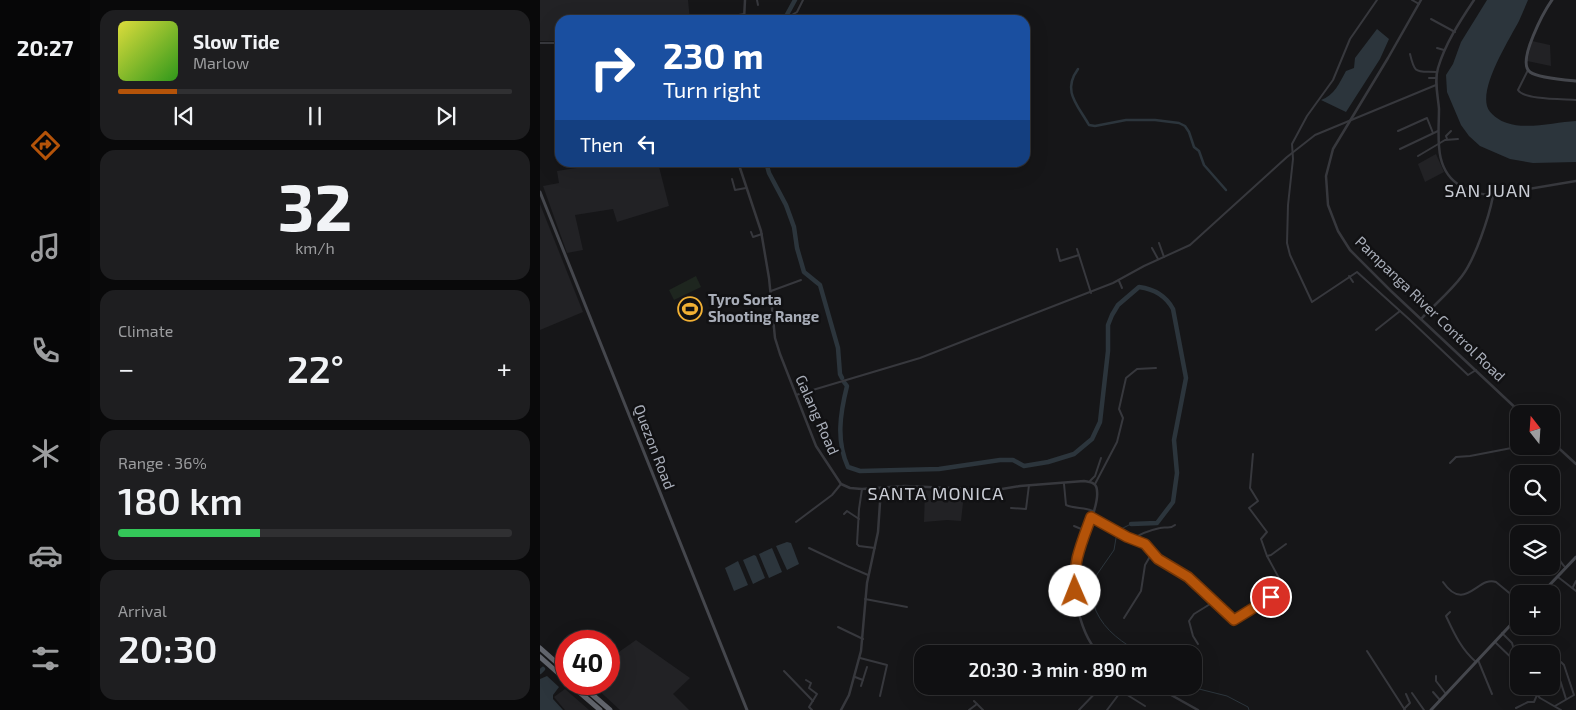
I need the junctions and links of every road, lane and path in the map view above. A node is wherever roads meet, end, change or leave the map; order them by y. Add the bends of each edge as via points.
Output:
1 (745, 0) edge
2 (757, 0) edge
3 (803, 0) edge
4 (1377, 0) edge
5 (1412, 0) edge
6 (1421, 0) edge
7 (1474, 0) edge
8 (1552, 0) edge
9 (1419, 4) junction
10 (758, 6) dead end
11 (744, 14) joint
12 (739, 15) edge
13 (792, 15) edge
14 (1431, 19) dead end
15 (1455, 32) junction
16 (540, 43) edge
17 (555, 44) edge
18 (1437, 48) dead end
19 (1444, 50) junction
20 (1410, 54) dead end
21 (1528, 70) junction
22 (1437, 72) junction
23 (1429, 78) dead end
24 (1436, 78) junction
25 (1576, 82) edge
26 (1436, 85) junction
27 (1576, 100) edge
28 (1350, 121) junction
29 (1451, 130) dead end
30 (1398, 131) dead end
31 (1438, 131) junction
32 (1433, 133) junction
33 (1447, 139) junction
34 (1458, 139) dead end
35 (1438, 143) junction
36 (1400, 149) dead end
37 (1293, 153) junction
38 (1418, 156) dead end
39 (740, 167) edge
40 (732, 179) dead end
41 (1576, 181) edge
42 (746, 188) junction
43 (540, 192) edge
44 (1493, 195) junction
45 (751, 232) dead end
46 (762, 234) junction
47 (1159, 243) dead end
48 (1077, 248) dead end
49 (1152, 248) dead end
50 (1057, 249) dead end
51 (1079, 256) junction
52 (1164, 257) junction
53 (1158, 260) junction
54 (1349, 276) junction
55 (801, 280) dead end
56 (1119, 280) junction
57 (1353, 282) dead end
58 (1122, 288) dead end
59 (771, 291) junction
60 (1091, 293) junction
61 (1400, 311) junction
62 (1421, 319) junction
63 (1376, 330) dead end
64 (1156, 368) dead end
65 (1476, 370) junction
66 (795, 395) junction
67 (1513, 405) edge
68 (1510, 448) edge
69 (1560, 450) edge
70 (1253, 454) dead end
71 (1101, 458) dead end
72 (1450, 463) dead end
73 (1576, 464) edge
74 (1090, 481) junction
75 (1064, 483) junction
76 (841, 484) junction
77 (1095, 484) junction
78 (1030, 485) junction
79 (881, 488) junction
80 (862, 489) junction
81 (1010, 508) dead end
82 (1093, 511) junction
83 (844, 514) dead end
84 (1091, 517) junction
85 (858, 518) junction
86 (796, 522) dead end
87 (1175, 525) dead end
88 (1074, 526) dead end
89 (1086, 531) junction
90 (1133, 539) junction
91 (1286, 544) dead end
92 (809, 548) dead end
93 (875, 548) junction
94 (1152, 553) junction
95 (1267, 556) junction
96 (1576, 557) edge
97 (1560, 562) edge
98 (1566, 568) junction
99 (1074, 572) junction
100 (868, 575) junction
101 (1558, 577) junction
102 (1576, 581) edge
103 (1443, 582) dead end
104 (1550, 585) edge
105 (1573, 587) junction
106 (1051, 589) dead end
107 (1576, 590) edge
108 (1510, 594) edge
109 (865, 599) junction
110 (1214, 601) junction
111 (907, 607) dead end
112 (1450, 612) dead end
113 (1124, 618) dead end
114 (1510, 626) edge
115 (838, 627) dead end
116 (1502, 634) junction
117 (863, 639) junction
118 (1495, 642) junction
119 (1198, 644) dead end
120 (1094, 645) edge
121 (1513, 645) edge
122 (540, 648) edge
123 (1367, 651) dead end
124 (1510, 656) edge
125 (540, 657) edge
126 (860, 658) junction
127 (555, 661) edge
128 (1477, 661) junction
129 (1560, 662) edge
130 (867, 667) dead end
131 (555, 670) edge
132 (784, 671) dead end
133 (1436, 676) dead end
134 (855, 677) junction
135 (1560, 679) edge
136 (806, 680) dead end
137 (863, 680) junction
138 (861, 686) dead end
139 (820, 691) dead end
140 (1412, 692) dead end
141 (1433, 692) dead end
142 (817, 694) junction
143 (1406, 694) dead end
144 (1446, 694) junction
145 (1492, 694) dead end
146 (583, 695) edge
147 (593, 695) edge
148 (1093, 695) edge
149 (1118, 695) edge
150 (1127, 695) edge
151 (1171, 695) edge
152 (880, 696) dead end
153 (1537, 696) joint
154 (1440, 700) junction
155 (1566, 700) junction
156 (974, 701) dead end
157 (813, 702) junction
158 (977, 704) junction
159 (1145, 706) dead end
160 (1555, 706) junction
161 (1516, 708) dead end
162 (1405, 709) edge
163 (600, 710) edge
164 (610, 710) edge
165 (747, 710) edge
166 (812, 710) edge
167 (841, 710) edge
168 (969, 710) edge
169 (983, 710) edge
170 (1078, 710) edge
171 (1107, 710) edge
172 (1198, 710) edge
173 (1424, 710) edge
174 (1431, 710) edge
175 (1561, 710) edge

1 - 11 street
2 - 10 street
3 - 13 street
4 - 37 street via 1350,39 1332,82 1304,122 1292,144
5 - 9 street
6 - 9 street, Pampanga River Control Road
7 - 15 street
8 - 21 main road via 1534,31 1526,62
9 - 28 street, Pampanga River Control Road
11 - 12 street
14 - 15 street
15 - 19 street
16 - 17 street
18 - 19 street
19 - 22 street
20 - 22 street via 1415,70
21 - 25 main road
21 - 27 street via 1519,93 1533,98
22 - 24 street
23 - 24 street
24 - 26 street
26 - 28 street
26 - 31 street
28 - 37 street via 1320,133
28 - 62 street, Pampanga River Control Road via 1334,147 1328,165 1330,212 1350,250
29 - 33 street
30 - 32 street via 1427,118
31 - 32 street
31 - 35 street
32 - 36 street
33 - 34 street
33 - 35 street
35 - 38 street
35 - 44 street via 1442,162 1454,182 1470,191
37 - 52 street via 1190,245
37 - 54 street via 1287,243 1312,302
39 - 42 street, Galang Road
40 - 42 street via 735,190
41 - 44 street
42 - 46 street, Galang Road
43 - 165 main road, Quezon Road
44 - 62 street via 1465,272
45 - 46 street via 753,238
46 - 59 street, Galang Road
47 - 52 street
48 - 51 street
49 - 53 street
50 - 51 street via 1060,261
51 - 60 street
52 - 53 street
53 - 56 street
54 - 57 street
54 - 61 street via 1357,272
55 - 59 street
56 - 58 street
56 - 60 street
59 - 66 street, Galang Road via 776,338
60 - 66 street via 920,358
61 - 63 street
61 - 65 street via 1468,375
62 - 65 street, Pampanga River Control Road
64 - 77 street via 1137,369 1126,378 1119,409 1123,418 1117,442
65 - 67 street, Pampanga River Control Road
66 - 76 street, Galang Road via 816,446
68 - 72 street via 1456,456
69 - 73 street
70 - 95 street via 1250,488 1258,501 1249,508 1267,532 1260,539
71 - 74 street
74 - 75 street
74 - 77 street
75 - 78 street
75 - 82 street via 1066,505
76 - 80 street
76 - 86 street via 832,495
77 - 82 street via 1098,494
78 - 79 street via 996,490
78 - 81 street via 1026,509
79 - 80 street
79 - 93 street
80 - 85 street
82 - 84 street
83 - 85 street via 847,511
84 - 89 street
84 - 90 street
85 - 93 street via 859,546
87 - 90 street
88 - 89 street
89 - 99 street
90 - 94 street via 1145,544
91 - 95 street
92 - 100 street
93 - 100 street
94 - 110 street via 1188,577
94 - 113 street via 1145,565 1141,590
95 - 110 street via 1285,592 1263,601 1235,620
96 - 98 main road
97 - 98 street
98 - 101 main road
99 - 106 street via 1055,573
99 - 120 street via 1079,610
100 - 109 street
101 - 104 main road
101 - 105 street
102 - 105 street
103 - 108 street via 1449,590 1461,595 1491,580
105 - 107 street
109 - 111 street
109 - 117 street
110 - 119 street via 1189,621
112 - 128 street via 1446,616 1456,636 1466,653
114 - 116 main road
115 - 117 street
116 - 118 main road
116 - 121 street
117 - 126 street
118 - 124 street
118 - 128 main road
122 - 127 highway
123 - 162 street
125 - 131 highway
126 - 134 street
126 - 152 street via 887,664
128 - 144 main road
128 - 145 street
129 - 155 street via 1565,667 1574,694
130 - 137 street
132 - 157 street
133 - 144 street
134 - 137 street
134 - 167 street
135 - 155 street
136 - 142 street via 811,683 809,688
137 - 138 street
139 - 142 street
140 - 173 street
141 - 154 street
142 - 157 street
143 - 162 street via 1410,703
144 - 154 main road
146 - 163 highway
147 - 164 highway
148 - 170 street
149 - 171 street
150 - 159 street
151 - 172 street
153 - 160 street
153 - 161 street via 1534,702 1529,701
154 - 174 main road
155 - 160 street
156 - 158 street
157 - 166 street via 809,707
158 - 168 street
158 - 169 street
160 - 175 street

